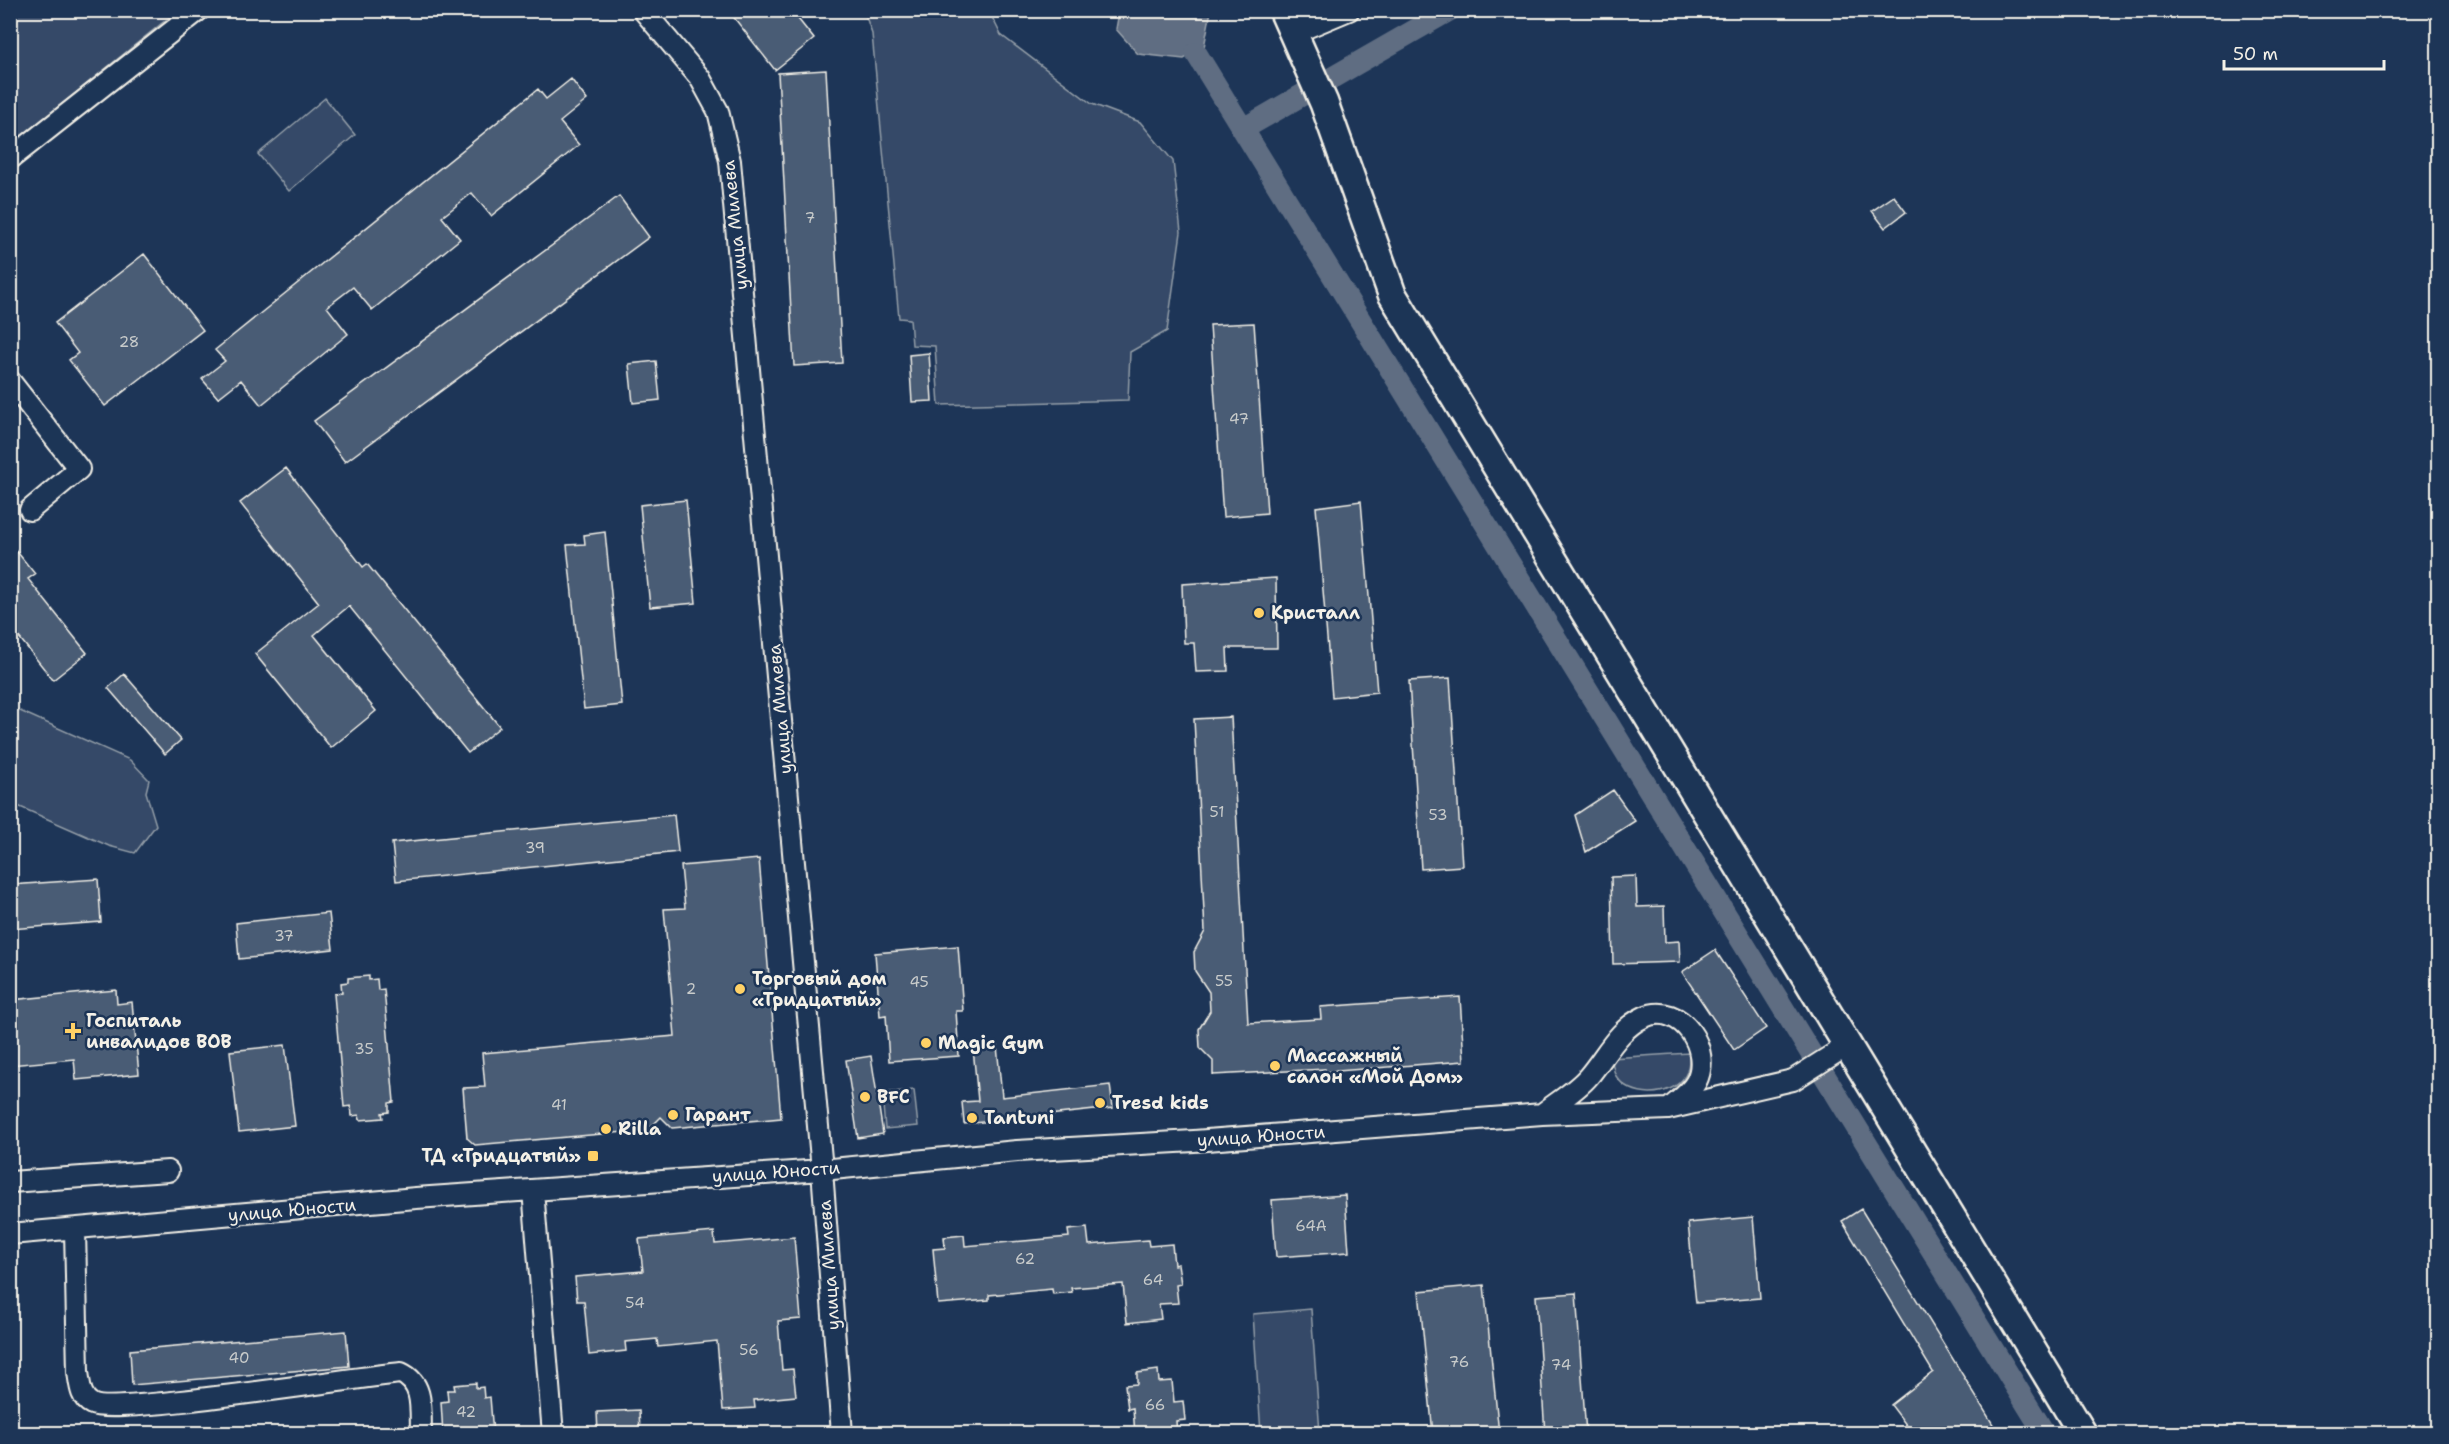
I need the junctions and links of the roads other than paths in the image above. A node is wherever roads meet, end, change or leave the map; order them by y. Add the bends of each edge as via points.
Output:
1 (199, 10) edge
2 (643, 10) edge
3 (1349, 10) edge
4 (1289, 22) edge
5 (10, 159) edge
6 (10, 381) edge
7 (30, 510) dead end
8 (1843, 1048) junction
9 (1668, 1109) junction
10 (1542, 1114) junction
11 (822, 1170) junction
12 (168, 1171) dead end
13 (10, 1182) edge
14 (533, 1190) junction
15 (75, 1229) junction
16 (10, 1234) edge
17 (422, 1434) edge
18 (552, 1434) edge
19 (842, 1434) edge
20 (2083, 1434) edge

1 - 5 street
2 - 11 street, улица Милева via 700,78 718,111 730,161
3 - 4 street
4 - 8 street via 1324,103 1392,294
6 - 7 street via 79,469
8 - 9 street, улица Юности via 1800,1077
8 - 20 street
9 - 10 street, улица Юности
9 - 10 street via 1696,1082 1701,1061 1691,1032 1677,1018 1664,1015 1647,1016 1624,1031 1587,1078
10 - 11 street, улица Юности via 1017,1151
11 - 14 street, улица Юности
11 - 19 street, улица Милева
12 - 13 street
14 - 15 street, улица Юности
14 - 18 street
15 - 16 street, улица Юности
15 - 17 street via 78,1372 81,1391 92,1405 104,1408 153,1404 401,1373 409,1376 418,1388

